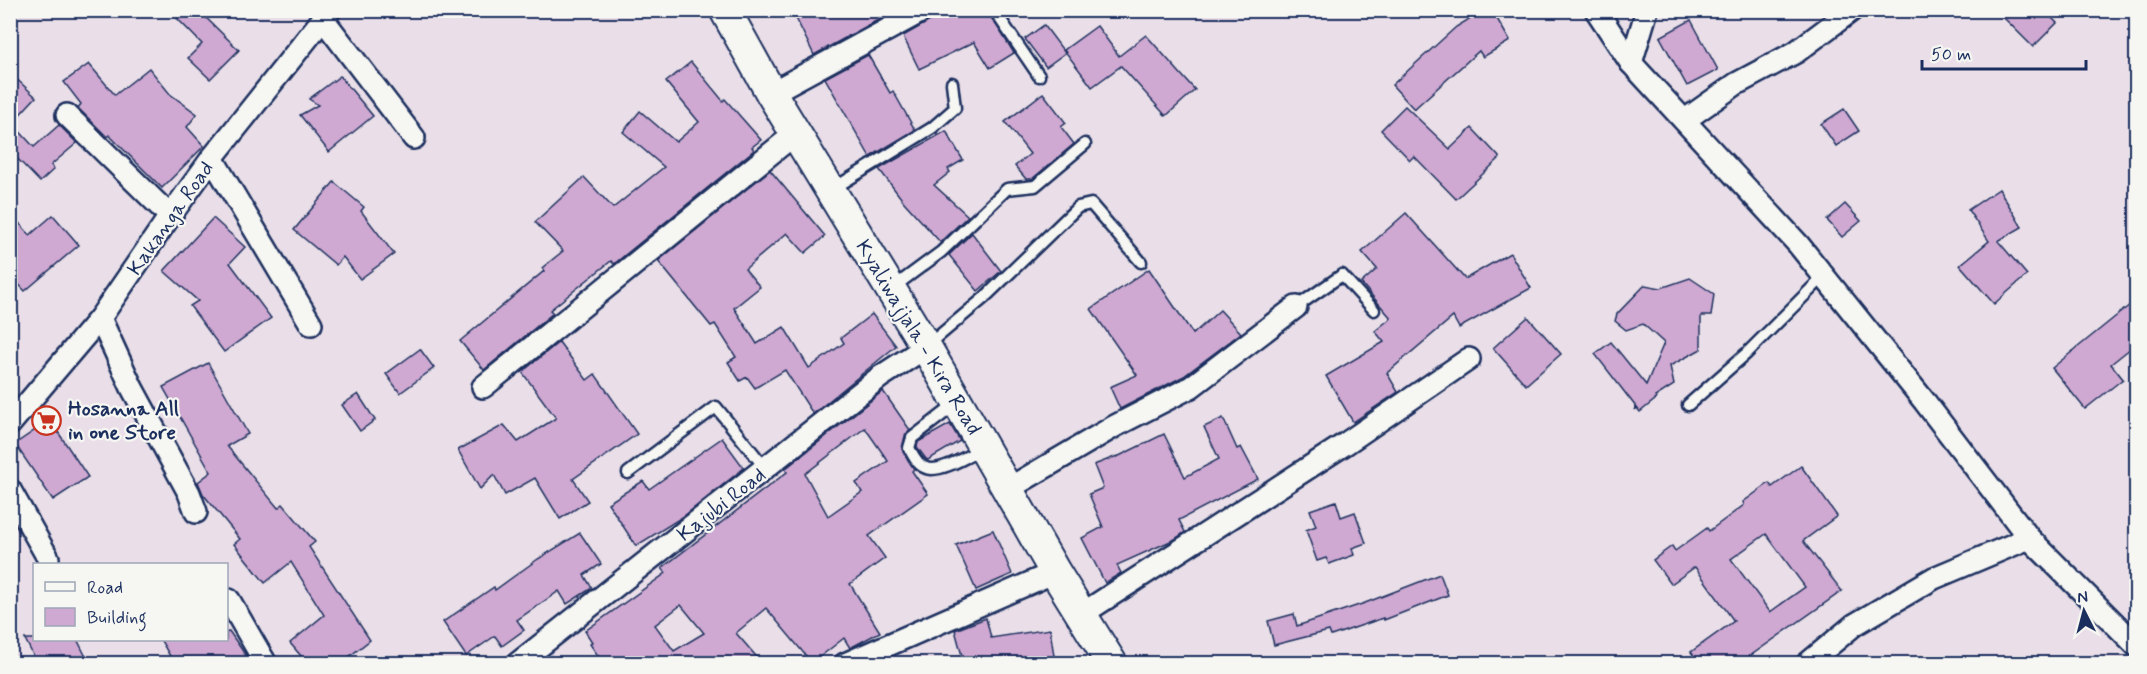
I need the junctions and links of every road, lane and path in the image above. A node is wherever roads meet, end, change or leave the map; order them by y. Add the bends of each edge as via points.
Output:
1 (725, 10) edge
2 (924, 10) edge
3 (994, 10) edge
4 (1596, 10) edge
5 (1647, 10) edge
6 (1852, 10) edge
7 (326, 15) edge
8 (1631, 63) junction
9 (1039, 76) dead end
10 (952, 83) dead end
11 (771, 93) junction
12 (67, 115) dead end
13 (1685, 120) junction
14 (796, 133) junction
15 (414, 138) dead end
16 (1085, 144) dead end
17 (212, 158) junction
18 (831, 190) junction
19 (170, 216) junction
20 (1141, 262) dead end
21 (1823, 277) junction
22 (891, 289) junction
23 (1296, 307) joint
24 (1374, 310) dead end
25 (100, 318) junction
26 (310, 324) dead end
27 (926, 347) junction
28 (1469, 359) dead end
29 (483, 387) dead end
30 (958, 403) junction
31 (1688, 405) dead end
32 (10, 424) edge
33 (984, 448) junction
34 (766, 469) junction
35 (628, 472) dead end
36 (1008, 489) junction
37 (10, 490) edge
38 (196, 512) dead end
39 (2029, 537) junction
40 (48, 558) dead end
41 (1055, 573) junction
42 (229, 600) dead end
43 (1082, 614) junction
44 (2136, 645) edge
45 (266, 663) edge
46 (517, 663) edge
47 (845, 663) edge
48 (1112, 663) edge
49 (1807, 663) edge

1 - 11 street, Kyaliwajjala - Kira Road
2 - 11 street
3 - 9 lane
4 - 8 street
5 - 8 street
6 - 13 street via 1796,52 1736,84
7 - 15 street
7 - 17 street, Kakanga Road
8 - 13 street
10 - 18 lane via 955,108 932,128
11 - 14 street, Kyaliwajjala - Kira Road
12 - 19 street
13 - 21 street via 1798,244
14 - 18 street, Kyaliwajjala - Kira Road
14 - 29 street
16 - 22 lane via 1035,186 1007,189 941,252
17 - 19 street, Kakanga Road
17 - 26 street
18 - 22 street, Kyaliwajjala - Kira Road
19 - 25 street, Kakanga Road
20 - 27 lane via 1091,204 1078,207 984,298
21 - 31 lane
21 - 39 street
22 - 27 street, Kyaliwajjala - Kira Road
23 - 24 lane via 1342,275
23 - 36 street via 1191,387
25 - 32 street, Kakanga Road
25 - 38 street
27 - 30 street, Kyaliwajjala - Kira Road
27 - 34 street, Kajubi Road via 880,377
28 - 43 street
30 - 33 street, Kyaliwajjala - Kira Road
30 - 33 lane via 912,438 909,448 926,469 938,469
33 - 36 street, Kyaliwajjala - Kira Road
34 - 35 lane via 716,407
34 - 46 street, Kajubi Road
36 - 41 street, Kyaliwajjala - Kira Road
37 - 40 street
39 - 44 street
39 - 49 street via 1934,578 1854,625
41 - 43 street, Kyaliwajjala - Kira Road
41 - 47 street
42 - 45 street
43 - 48 street, Kyaliwajjala - Kira Road

